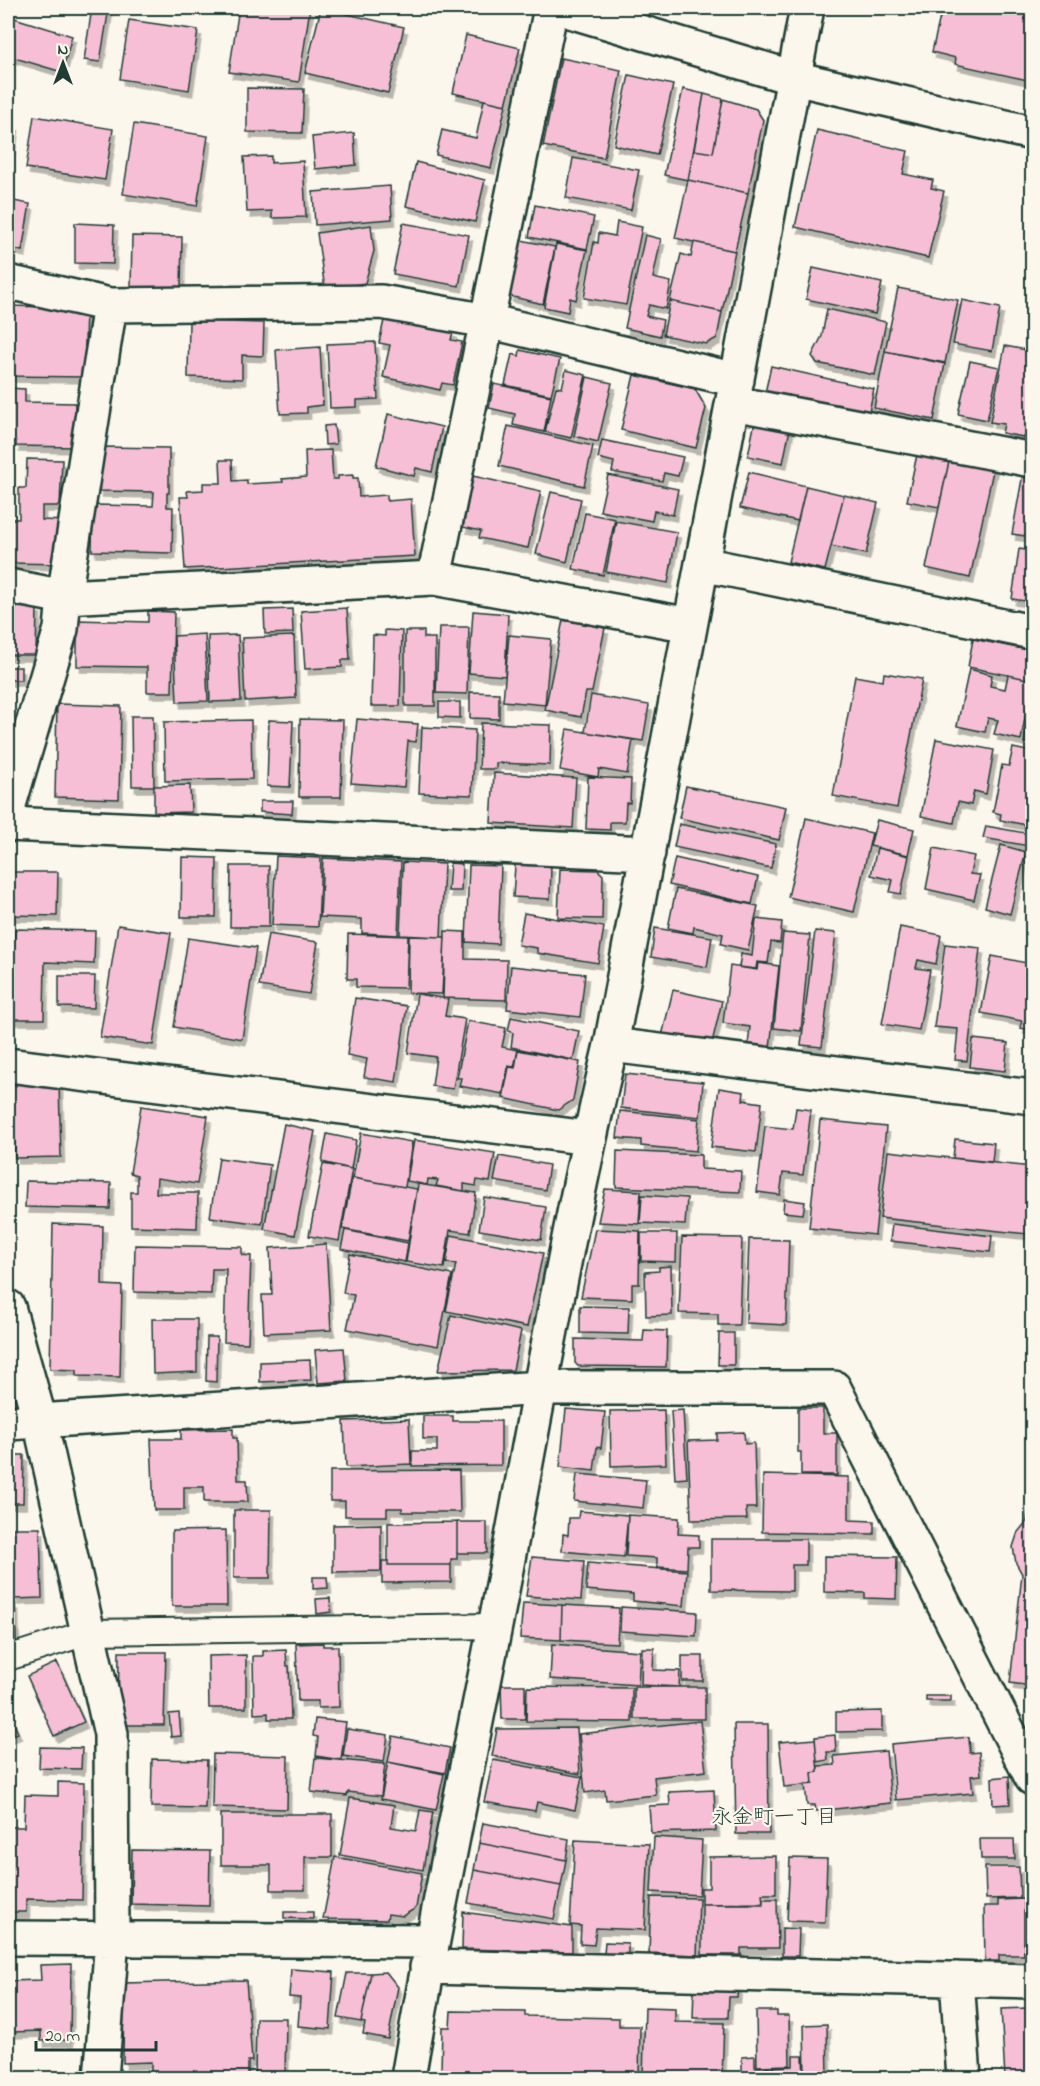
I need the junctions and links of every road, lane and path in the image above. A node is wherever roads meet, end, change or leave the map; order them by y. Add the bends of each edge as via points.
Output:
1 (552, 8) edge
2 (560, 8) edge
3 (807, 8) edge
4 (794, 78) junction
5 (1032, 133) edge
6 (8, 282) edge
7 (110, 305) junction
8 (487, 321) junction
9 (735, 391) junction
10 (1032, 460) edge
11 (702, 564) junction
12 (434, 578) junction
13 (8, 586) edge
14 (64, 597) junction
15 (690, 625) junction
16 (1032, 632) edge
17 (8, 808) edge
18 (8, 824) edge
19 (648, 853) junction
20 (611, 1045) junction
21 (8, 1065) edge
22 (1032, 1097) edge
23 (589, 1137) junction
24 (8, 1307) edge
25 (540, 1388) junction
26 (40, 1421) junction
27 (8, 1423) edge
28 (495, 1626) junction
29 (89, 1632) junction
30 (8, 1658) edge
31 (1032, 1778) edge
32 (8, 1938) edge
33 (112, 1939) junction
34 (429, 1954) junction
35 (957, 1979) junction
36 (1032, 1981) edge
37 (101, 2079) edge
38 (408, 2079) edge
39 (964, 2079) edge

1 - 8 street
2 - 4 street
3 - 4 street
4 - 5 street
4 - 9 street
6 - 7 street
7 - 8 street via 381,302
7 - 14 street
8 - 9 street
8 - 12 street
9 - 10 street
9 - 11 street
11 - 15 street
11 - 16 street
12 - 14 street
12 - 15 street
13 - 14 street
14 - 17 street via 61,629
15 - 19 street
18 - 19 street
19 - 20 street
20 - 22 street
20 - 23 street
21 - 23 street
23 - 25 street
24 - 26 street
25 - 26 street
25 - 28 street
25 - 31 street via 834,1388
26 - 27 street
26 - 29 street
28 - 29 lane
28 - 34 street
29 - 30 lane
29 - 33 street via 111,1734
32 - 33 street
33 - 34 street
33 - 37 street
34 - 35 street
34 - 38 street
35 - 36 street
35 - 39 street

